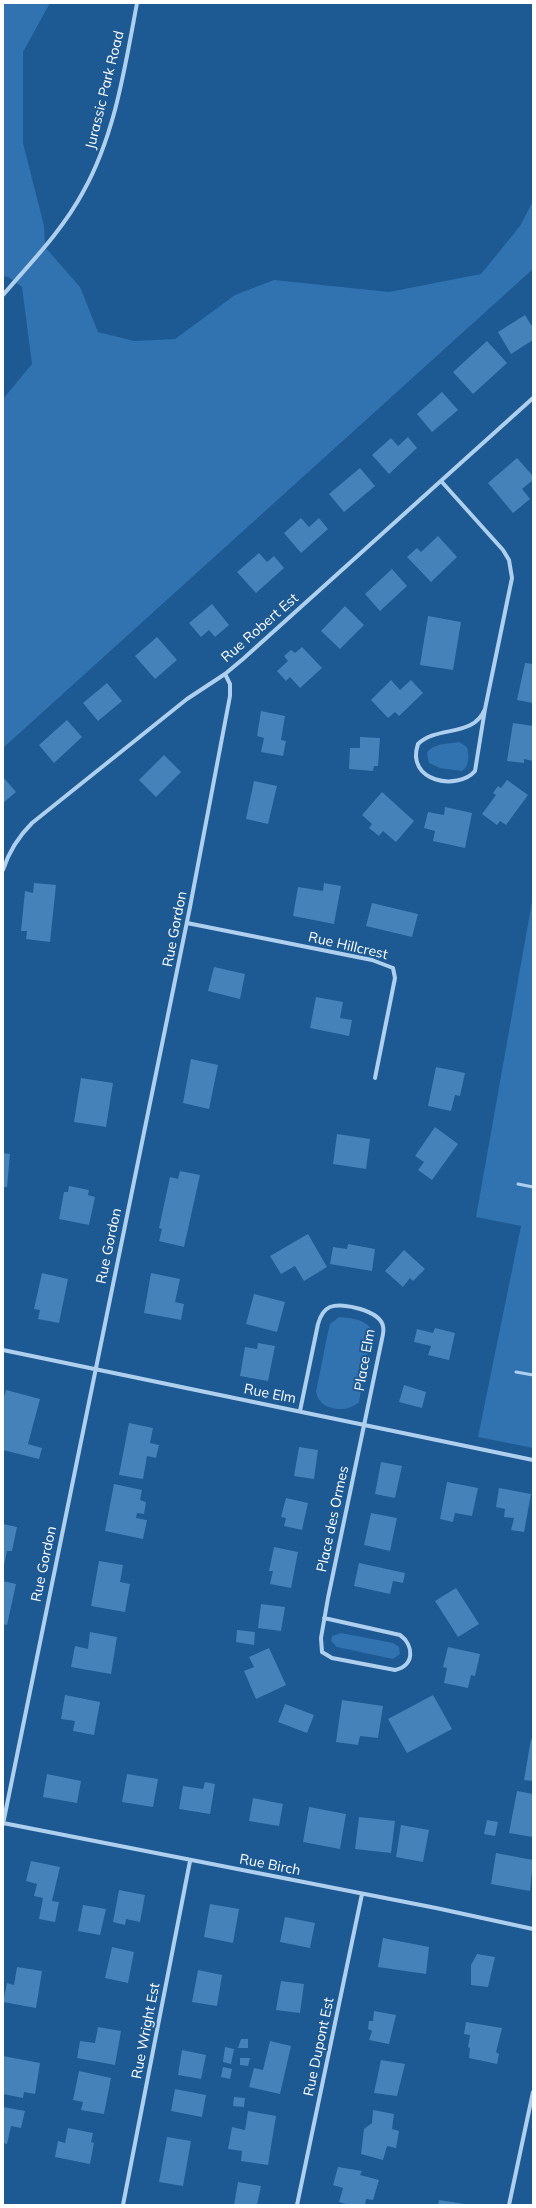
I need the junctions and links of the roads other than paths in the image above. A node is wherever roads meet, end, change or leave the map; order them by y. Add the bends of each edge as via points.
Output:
1 (137, 3) edge
2 (3, 295) edge
3 (533, 398) edge
4 (441, 482) junction
5 (225, 674) junction
6 (484, 709) junction
7 (3, 870) edge
8 (187, 923) junction
9 (375, 1078) dead end
10 (518, 1184) dead end
11 (533, 1188) edge
12 (3, 1350) edge
13 (95, 1370) junction
14 (516, 1372) dead end
15 (533, 1375) edge
16 (300, 1412) junction
17 (364, 1425) junction
18 (533, 1460) edge
19 (324, 1618) junction
20 (3, 1823) edge
21 (190, 1861) junction
22 (362, 1894) junction
23 (533, 1930) edge
24 (533, 2092) edge
25 (123, 2205) edge
26 (297, 2205) edge
27 (509, 2205) edge

1 - 2 street, Jurassic Park Road via 116,105 104,146 90,179 63,223
3 - 4 street, Rue Robert Est
4 - 5 street, Rue Robert Est
4 - 6 street via 503,550 511,569 511,588
5 - 7 street, Rue Robert Est via 187,699 32,823 18,837
5 - 8 street, Rue Gordon via 230,684 230,696
6 - 6 street via 477,722 469,727 430,735 418,744 415,758 422,773 441,780 458,781 470,777 478,764
8 - 9 street, Rue Hillcrest via 372,960 393,968 395,978
8 - 13 street, Rue Gordon
10 - 11 lane
12 - 13 street, Rue Elm
13 - 16 street, Rue Elm
13 - 20 street, Rue Gordon
14 - 15 lane
16 - 17 street, Rue Elm
16 - 17 street, Place Elm via 319,1319 325,1310 342,1305 372,1314 378,1317 383,1325
17 - 18 street, Rue Elm
17 - 19 street, Place des Ormes
19 - 19 street, Place des Ormes via 320,1642 322,1652 326,1655 395,1670 408,1662 409,1642 400,1635
20 - 21 street, Rue Birch
21 - 22 street, Rue Birch
21 - 25 street, Rue Wright Est
22 - 23 street, Rue Birch
22 - 26 street, Rue Dupont Est
24 - 27 street

